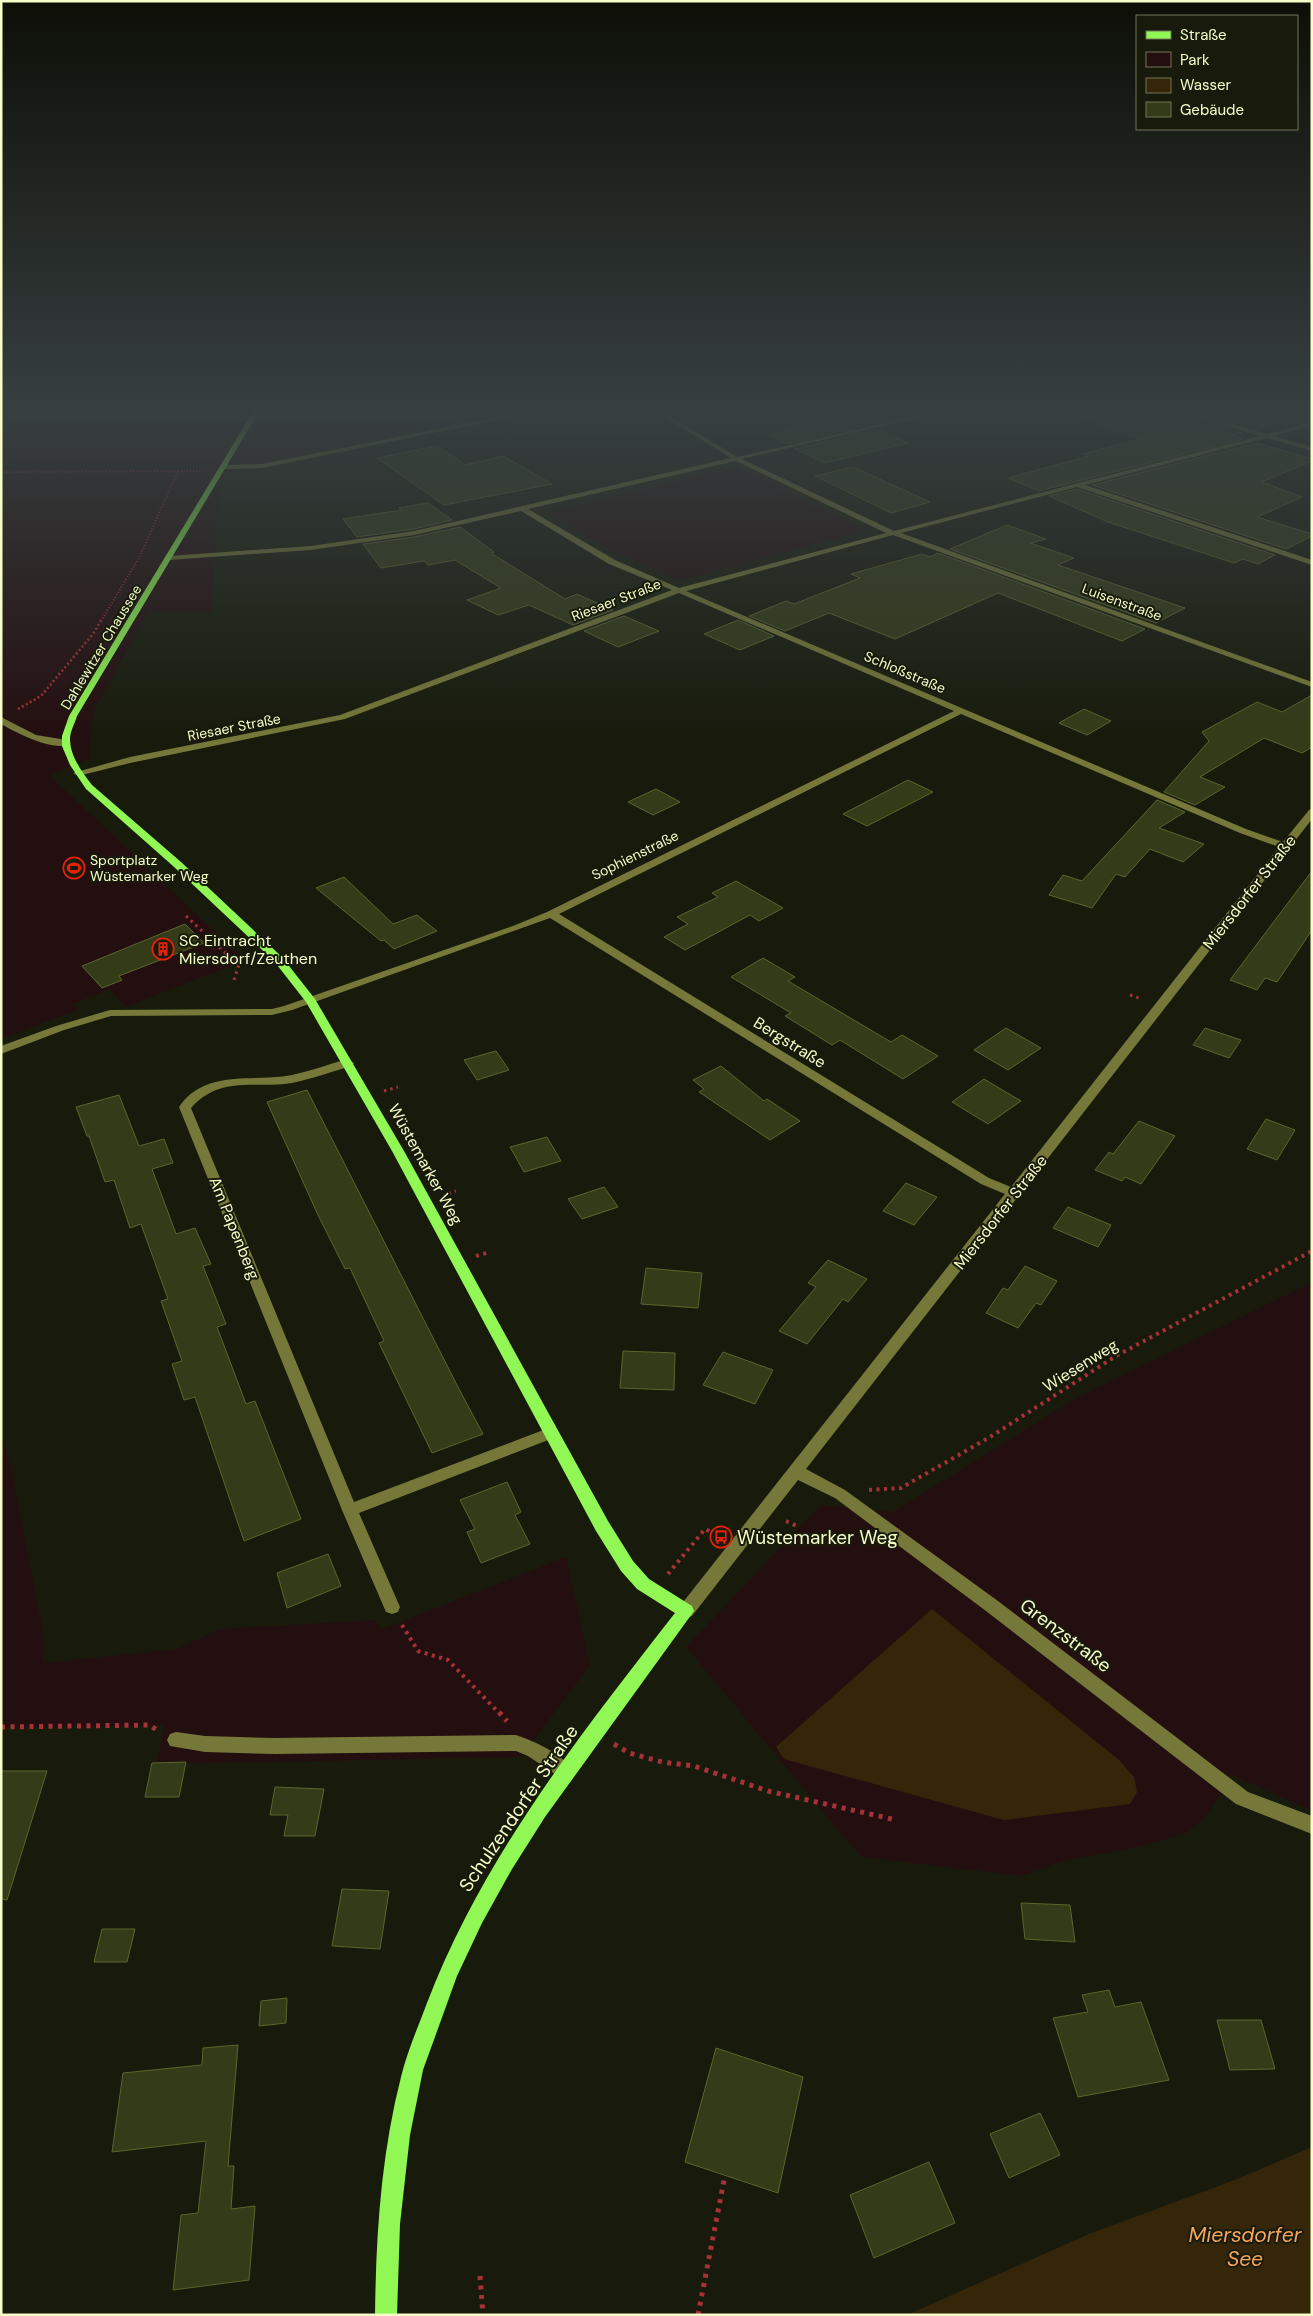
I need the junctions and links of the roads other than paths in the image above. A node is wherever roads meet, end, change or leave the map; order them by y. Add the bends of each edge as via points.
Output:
1 (190, 518) edge
2 (479, 518) edge
3 (539, 518) edge
4 (857, 518) edge
5 (950, 518) edge
6 (1177, 518) edge
7 (896, 532) junction
8 (169, 558) junction
9 (1312, 563) edge
10 (677, 590) junction
11 (1312, 685) edge
12 (961, 711) junction
13 (1, 720) edge
14 (67, 743) junction
15 (78, 773) junction
16 (1312, 812) edge
17 (1285, 846) junction
18 (551, 914) junction
19 (311, 1001) junction
20 (1, 1050) edge
21 (348, 1063) junction
22 (1014, 1193) junction
23 (551, 1433) junction
24 (797, 1472) junction
25 (350, 1510) junction
26 (392, 1607) road end
27 (686, 1611) junction
28 (176, 1740) road end
29 (564, 1772) junction
30 (1312, 1825) edge
31 (386, 2315) edge

1 - 8 main road, Dahlewitzer Chaussee
2 - 8 street via 367,541
3 - 10 street, Schloßstraße via 592,552
4 - 7 street, Luisenstraße
5 - 7 street, Riesaer Straße
6 - 9 street
7 - 10 street, Riesaer Straße
7 - 11 street, Luisenstraße
8 - 14 main road, Dahlewitzer Chaussee via 77,709
10 - 12 street, Schloßstraße
10 - 15 street, Riesaer Straße via 342,717
12 - 17 street, Schloßstraße
12 - 18 street, Sophienstraße
13 - 14 street via 45,742
14 - 15 main road
15 - 19 main road, Wüstemarker Weg via 89,787 278,958
16 - 17 street, Miersdorfer Straße
17 - 22 street, Miersdorfer Straße
18 - 19 street, Sophienstraße
18 - 22 street, Bergstraße via 985,1181
19 - 20 street, Sophienstraße via 272,1012 110,1013
19 - 21 main road, Wüstemarker Weg
21 - 23 main road, Wüstemarker Weg
21 - 25 street, Am Papenberg via 292,1080 216,1084 198,1092 185,1107
22 - 24 street, Miersdorfer Straße
23 - 25 street
23 - 27 main road, Wüstemarker Weg via 627,1566 653,1592
24 - 27 street, Miersdorfer Straße
24 - 30 street, Grenzstraße via 840,1494 1242,1798
25 - 26 street, Am Papenberg
27 - 29 main road, Schulzendorfer Straße
28 - 29 street via 275,1746 516,1743 534,1750
29 - 31 main road, Schulzendorfer Straße via 500,1868 479,1906 443,1981 412,2074 395,2158

